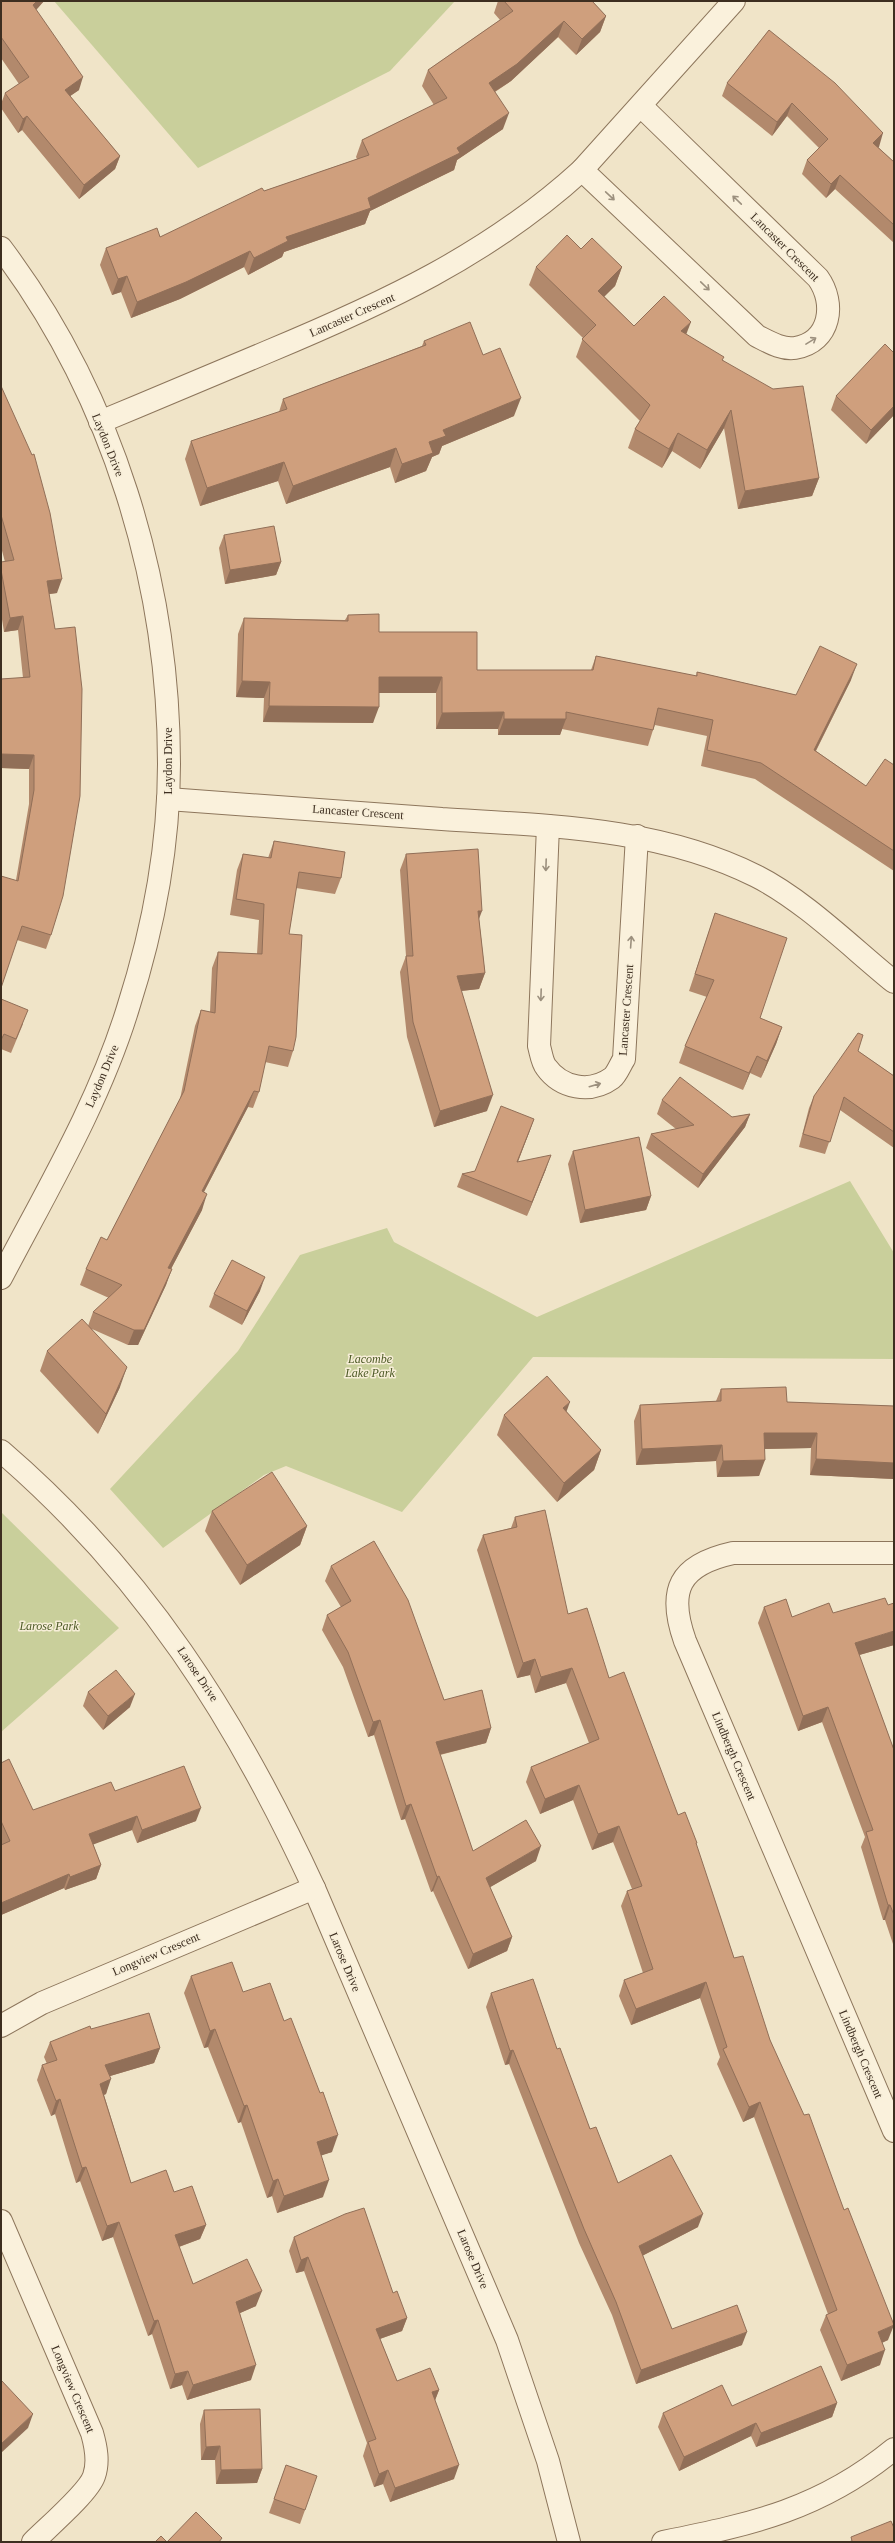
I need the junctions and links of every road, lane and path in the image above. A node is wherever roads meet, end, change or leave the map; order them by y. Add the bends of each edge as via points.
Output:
1 (734, 1) edge
2 (641, 106) junction
3 (582, 170) junction
4 (1, 248) edge
5 (100, 422) junction
6 (168, 799) junction
7 (548, 826) junction
8 (638, 836) junction
9 (894, 982) edge
10 (1, 1278) edge
11 (1, 1450) edge
12 (894, 1553) edge
13 (314, 1888) junction
14 (1, 2026) edge
15 (894, 2131) edge
16 (1, 2221) edge
17 (894, 2448) edge
18 (33, 2542) edge
19 (569, 2542) edge
20 (663, 2542) edge

1 - 2 street, Lancaster Crescent
2 - 3 street, Lancaster Crescent
3 -> 2 street, Lancaster Crescent via 757,336 782,347 795,348 807,344 818,336 825,328 829,304 826,290 818,278
3 - 5 street, Lancaster Crescent via 561,189 499,235 419,284 345,319
4 - 5 street, Laydon Drive via 63,342
5 - 6 street, Laydon Drive via 127,493 152,586 167,705
6 - 7 street, Lancaster Crescent
6 - 10 street, Laydon Drive via 157,891 128,1010 80,1127
7 - 8 street, Lancaster Crescent
7 -> 8 street, Lancaster Crescent via 539,1046 544,1066 556,1079 572,1087 593,1086 613,1078 624,1059
8 - 9 street, Lancaster Crescent via 682,846 758,877 802,907
11 - 13 street, Larose Drive via 72,1516 160,1619 224,1713
12 - 15 street, Lindbergh Crescent via 733,1553 712,1558 698,1566 678,1589 676,1600 676,1614 685,1642
13 - 14 street, Longview Crescent via 42,2003
13 - 19 street, Larose Drive via 508,2340 548,2462
16 - 18 street, Longview Crescent via 92,2433 96,2448 97,2466 89,2485
17 - 20 street via 840,2487 800,2508 736,2528

